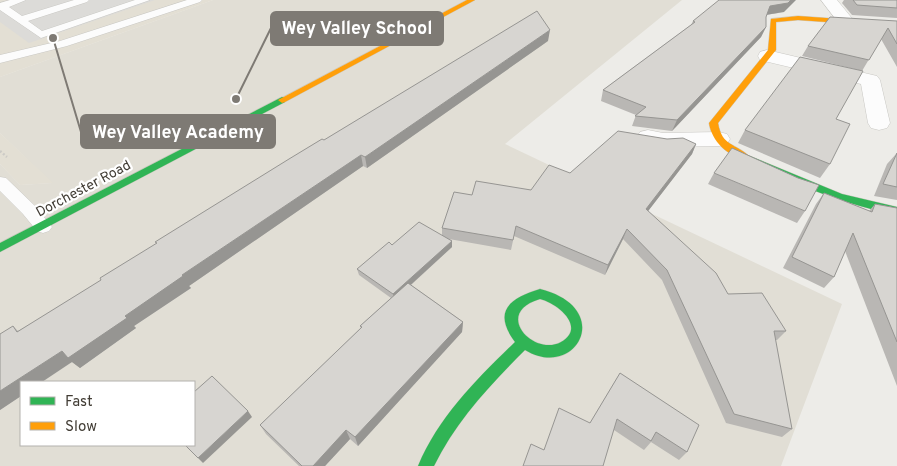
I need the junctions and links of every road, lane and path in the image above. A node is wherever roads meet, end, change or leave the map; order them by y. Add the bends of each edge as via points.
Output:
1 (21, 0) edge
2 (84, 0) edge
3 (145, 0) edge
4 (197, 0) edge
5 (472, 0) edge
6 (829, 0) edge
7 (20, 20) junction
8 (847, 22) junction
9 (69, 25) junction
10 (897, 25) edge
11 (84, 37) junction
12 (767, 56) junction
13 (0, 59) edge
14 (879, 123) dead end
15 (627, 134) edge
16 (719, 139) junction
17 (0, 151) edge
18 (11, 161) dead end
19 (0, 182) edge
20 (897, 210) edge
21 (42, 227) junction
22 (0, 248) edge
23 (523, 343) junction
24 (426, 466) edge

1 - 7 lane via 1,6
2 - 7 lane
3 - 9 lane
4 - 11 lane
5 - 21 street, Dorchester Road
6 - 8 street
7 - 9 lane via 42,35
8 - 10 street
8 - 12 street via 798,18 773,20 770,27 772,50
9 - 11 lane
11 - 13 lane
12 - 14 street via 870,80
12 - 16 street via 713,123 714,134
15 - 16 street via 663,140
16 - 20 street via 729,150 800,182 868,206
17 - 18 path
19 - 21 lane
21 - 22 street, Dorchester Road
23 - 23 street via 510,325 513,306 519,300 540,294 551,295 570,307 576,316 576,334 564,348 544,351
23 - 24 street via 467,398 447,423

